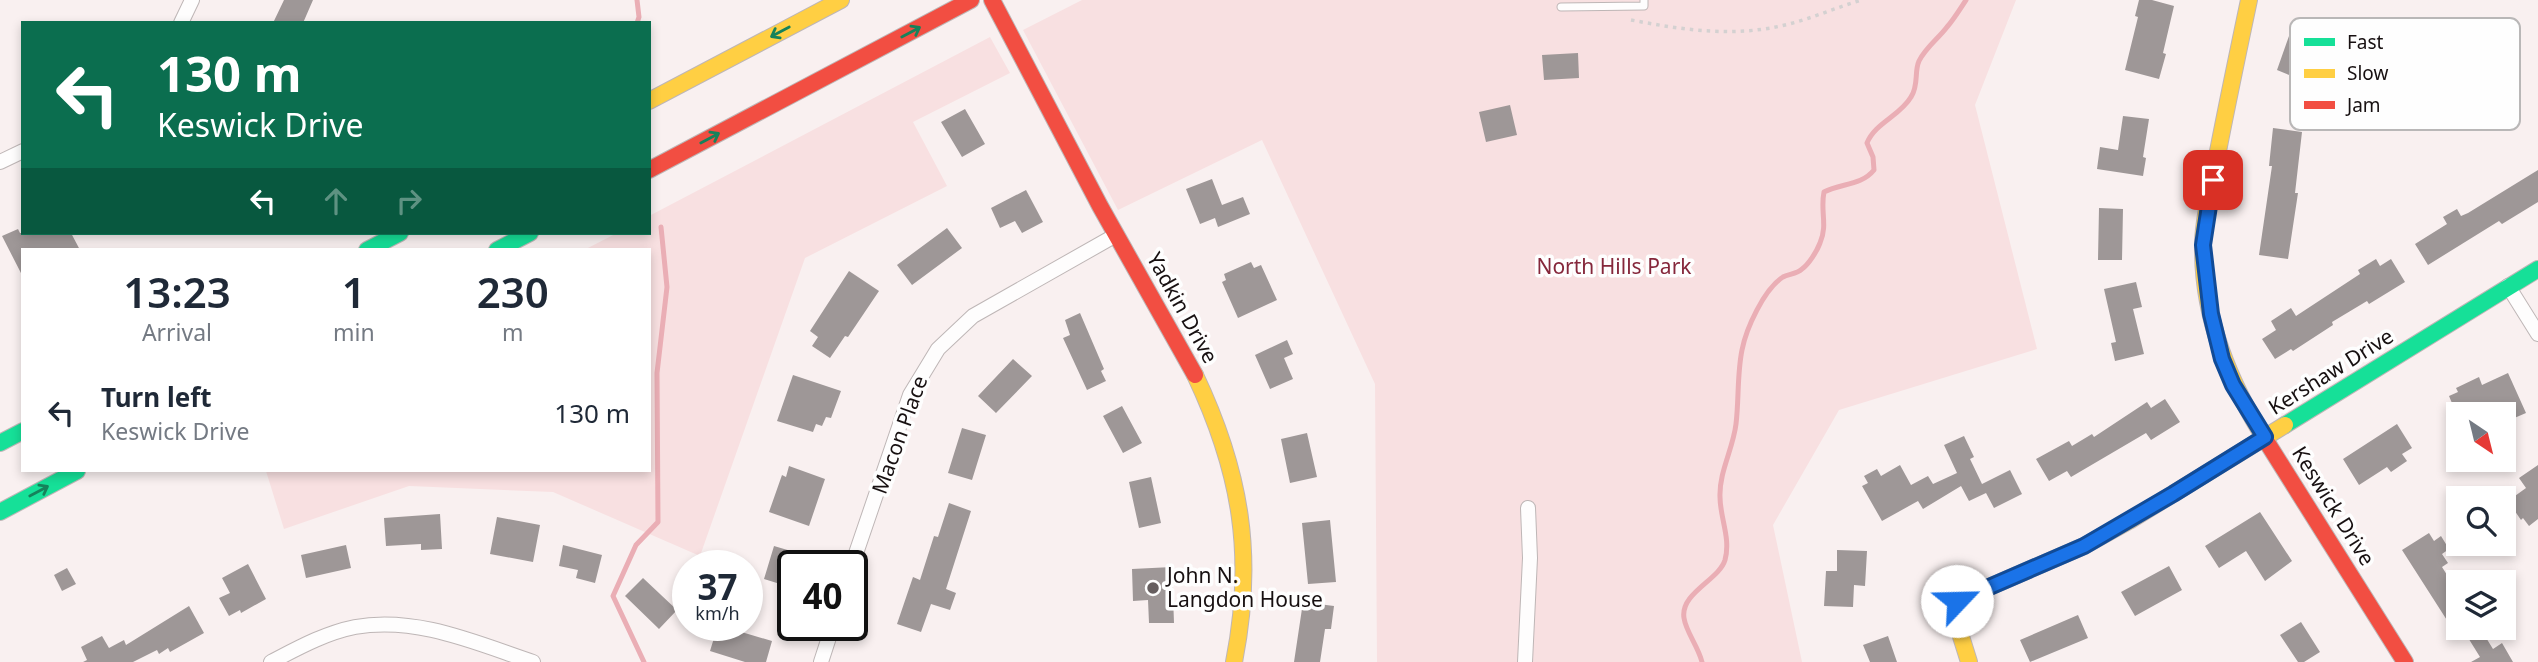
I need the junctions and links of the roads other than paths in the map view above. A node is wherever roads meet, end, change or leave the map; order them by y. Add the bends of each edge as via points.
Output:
1 (192, 0) edge
2 (841, 0) edge
3 (971, 0) edge
4 (992, 0) edge
5 (1644, 0) edge
6 (2249, 0) edge
7 (1583, 4) edge
8 (1561, 8) dead end
9 (182, 21) edge
10 (651, 100) edge
11 (21, 152) edge
12 (0, 162) edge
13 (651, 169) edge
14 (396, 235) edge
15 (526, 235) edge
16 (1116, 235) junction
17 (371, 248) edge
18 (501, 248) edge
19 (2538, 269) edge
20 (2508, 286) junction
21 (2538, 334) edge
22 (21, 432) edge
23 (2265, 437) junction
24 (0, 443) edge
25 (75, 472) edge
26 (1528, 508) dead end
27 (0, 512) edge
28 (857, 550) edge
29 (828, 641) edge
30 (271, 662) edge
31 (533, 662) edge
32 (821, 662) edge
33 (1234, 662) edge
34 (1525, 662) edge
35 (1969, 662) edge
36 (2406, 662) edge

1 - 9 street
2 -> 10 main road
13 -> 3 main road
4 - 16 main road, Yadkin Drive
5 - 7 lane via 1644,6
6 - 23 main road, Keswick Drive via 2203,245 2222,359
7 - 8 lane
11 - 12 street
14 - 17 main road
15 - 18 main road
16 - 28 street, Macon Place via 973,316 937,349 910,395
16 - 33 main road, Yadkin Drive via 1194,372 1233,473 1243,524 1245,583
19 - 20 main road, Kershaw Drive
20 - 21 street
20 - 23 main road, Kershaw Drive
22 - 24 main road
23 - 35 main road, Kershaw Drive via 2084,546 1957,601 1959,631
23 - 36 main road, Keswick Drive
27 -> 25 main road
26 - 34 street
29 - 32 street
30 - 31 street via 318,638 380,624 426,628

